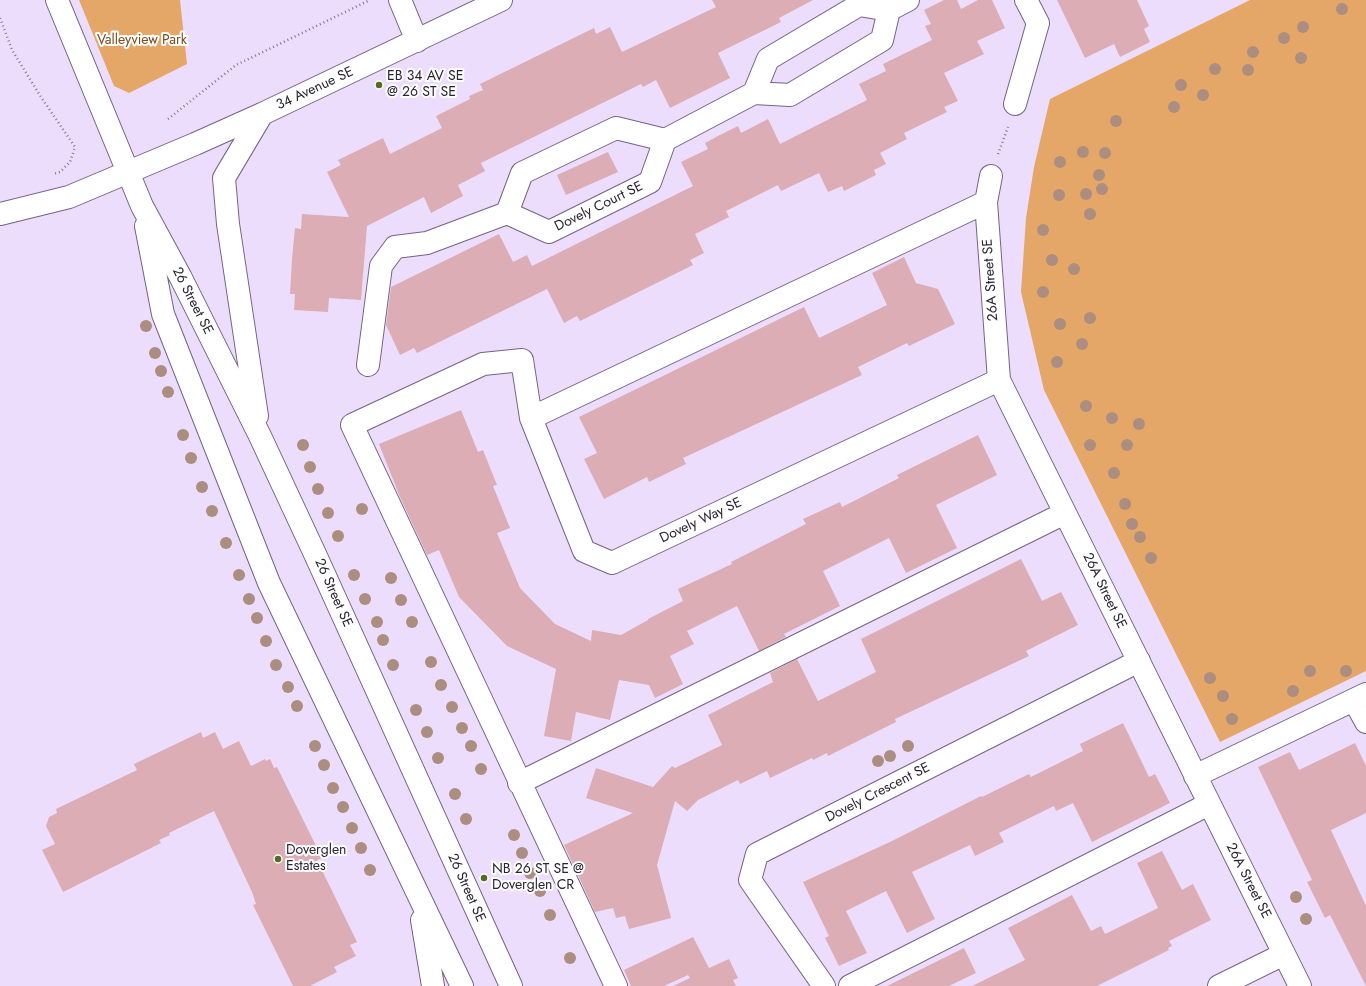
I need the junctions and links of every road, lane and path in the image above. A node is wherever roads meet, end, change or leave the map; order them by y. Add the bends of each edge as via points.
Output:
1 (57, 0) edge
2 (370, 0) edge
3 (400, 0) edge
4 (501, 0) edge
5 (908, 0) edge
6 (1026, 0) edge
7 (889, 10) junction
8 (0, 18) edge
9 (417, 40) junction
10 (754, 93) junction
11 (1015, 104) joint
12 (262, 114) junction
13 (168, 119) dead end
14 (665, 140) junction
15 (70, 162) dead end
16 (127, 172) junction
17 (991, 176) joint
18 (986, 202) junction
19 (142, 206) junction
20 (507, 213) junction
21 (0, 214) edge
22 (368, 365) dead end
23 (999, 380) junction
24 (531, 418) junction
25 (260, 436) junction
26 (1065, 513) junction
27 (1139, 661) junction
28 (1360, 697) edge
29 (1366, 722) edge
30 (1195, 776) junction
31 (519, 783) junction
32 (1209, 804) junction
33 (418, 895) junction
34 (1284, 954) junction
35 (433, 986) edge
36 (462, 986) edge
37 (511, 986) edge
38 (616, 986) edge
39 (824, 986) edge
40 (850, 986) edge
41 (1219, 986) edge
42 (1300, 986) edge

1 - 16 street, 26 Street SE
2 - 13 path via 236,65
3 - 9 street
4 - 9 street, 34 Avenue SE
5 - 7 street
6 - 11 street via 1038,23
7 - 10 street via 859,6 768,59
7 - 10 street via 882,40 790,95
8 - 15 path via 12,50 75,147
9 - 12 street, 34 Avenue SE
10 - 14 street
11 - 17 path
12 - 16 street, 34 Avenue SE
12 - 25 street via 224,178 228,224
14 - 20 street via 616,128 522,173
14 - 20 street, Dovely Court SE via 650,182 549,232
16 - 19 street, 26 Street SE
16 - 21 street, 34 Avenue SE via 69,197
17 - 18 street, 26A Street SE
18 - 23 street, 26A Street SE
18 - 24 street
19 - 25 street, 26 Street SE
19 - 33 street, 26 Street SE via 163,314 261,561
20 - 22 street via 427,243 395,246 381,266
23 - 24 street, Dovely Way SE via 612,563 584,551
23 - 26 street, 26A Street SE
24 - 31 street, Dovely Way SE via 522,360 484,364 352,425
25 - 37 street, 26 Street SE
26 - 27 street, 26A Street SE
26 - 31 street
27 - 30 street, 26A Street SE
27 - 39 street, Dovely Crescent SE via 757,854 750,880
28 - 29 street
28 - 30 street
30 - 32 street, 26A Street SE
31 - 38 street
32 - 34 street, 26A Street SE
32 - 40 street
33 - 35 street
33 - 36 street, 26 Street SE
34 - 41 street
34 - 42 street, 26A Street SE

